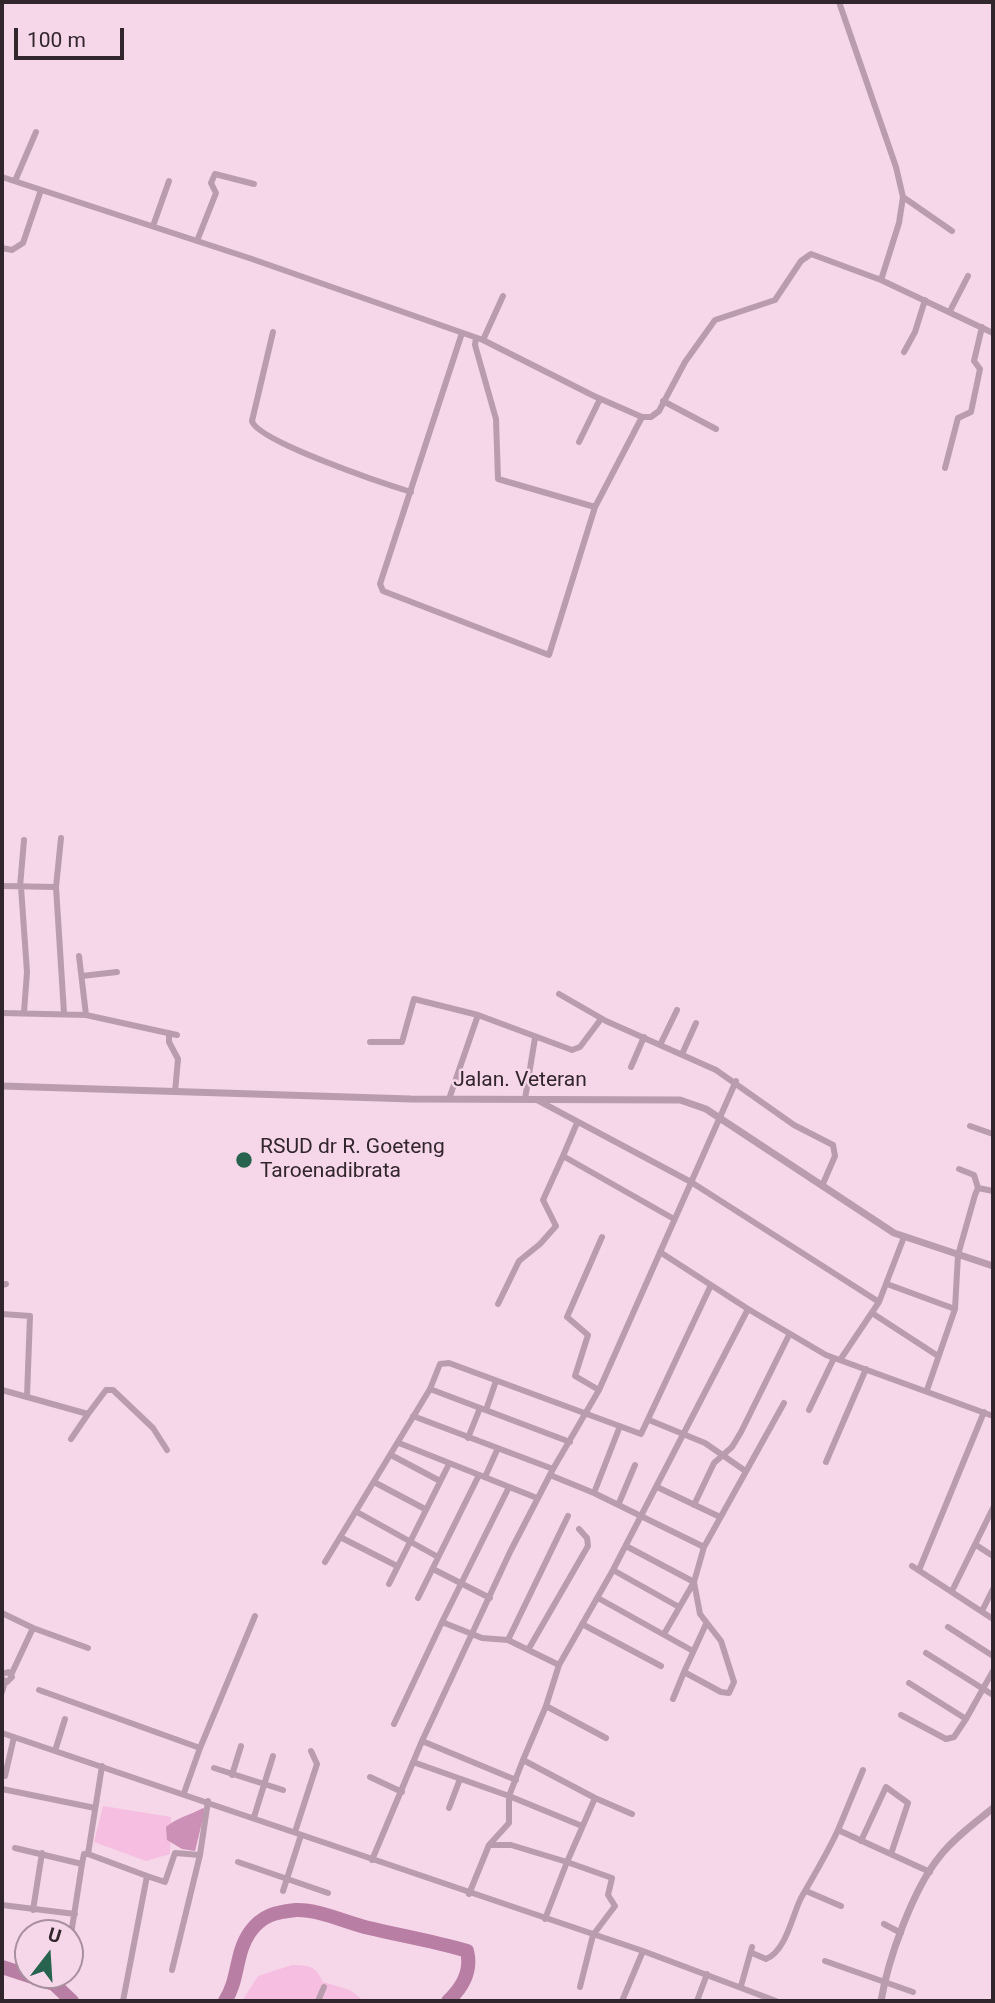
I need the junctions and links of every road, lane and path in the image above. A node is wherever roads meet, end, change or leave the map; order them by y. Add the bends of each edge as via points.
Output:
1 (839, 2) edge
2 (36, 132) dead end
3 (2, 177) edge
4 (15, 181) junction
5 (169, 181) dead end
6 (254, 184) dead end
7 (41, 190) junction
8 (903, 197) junction
9 (153, 226) junction
10 (952, 231) dead end
11 (197, 241) junction
12 (2, 248) edge
13 (968, 276) dead end
14 (881, 279) junction
15 (503, 296) dead end
16 (925, 300) junction
17 (950, 312) junction
18 (982, 327) junction
19 (273, 332) dead end
20 (993, 332) edge
21 (462, 333) junction
22 (479, 339) junction
23 (904, 352) dead end
24 (600, 399) junction
25 (663, 401) junction
26 (642, 417) junction
27 (716, 429) dead end
28 (579, 442) dead end
29 (945, 468) dead end
30 (411, 492) junction
31 (595, 507) junction
32 (61, 838) dead end
33 (24, 840) dead end
34 (2, 886) edge
35 (21, 887) junction
36 (56, 887) junction
37 (79, 956) dead end
38 (117, 972) dead end
39 (82, 976) junction
40 (559, 995) dead end
41 (677, 1010) dead end
42 (24, 1012) junction
43 (2, 1013) edge
44 (64, 1013) junction
45 (86, 1015) junction
46 (478, 1015) junction
47 (601, 1019) junction
48 (696, 1023) dead end
49 (169, 1032) junction
50 (177, 1035) dead end
51 (644, 1037) junction
52 (535, 1038) junction
53 (370, 1042) dead end
54 (661, 1044) junction
55 (683, 1052) junction
56 (631, 1067) dead end
57 (736, 1081) junction
58 (2, 1086) edge
59 (175, 1091) junction
60 (525, 1098) junction
61 (449, 1099) junction
62 (534, 1099) junction
63 (720, 1118) junction
64 (577, 1123) junction
65 (970, 1126) dead end
66 (993, 1134) edge
67 (563, 1156) junction
68 (959, 1169) dead end
69 (691, 1182) junction
70 (822, 1186) junction
71 (978, 1188) junction
72 (993, 1191) edge
73 (674, 1219) junction
74 (602, 1237) dead end
75 (904, 1237) junction
76 (660, 1252) junction
77 (958, 1255) junction
78 (993, 1266) edge
79 (887, 1284) junction
80 (711, 1285) junction
81 (879, 1302) junction
82 (498, 1304) dead end
83 (748, 1309) junction
84 (954, 1309) junction
85 (872, 1313) junction
86 (2, 1314) edge
87 (789, 1335) junction
88 (938, 1356) junction
89 (837, 1359) junction
90 (866, 1369) junction
91 (496, 1381) junction
92 (430, 1389) junction
93 (2, 1390) edge
94 (599, 1390) junction
95 (927, 1390) junction
96 (27, 1396) junction
97 (784, 1403) dead end
98 (483, 1409) junction
99 (809, 1410) dead end
100 (984, 1412) junction
101 (88, 1414) junction
102 (587, 1414) junction
103 (413, 1416) junction
104 (993, 1416) edge
105 (649, 1420) junction
106 (620, 1426) junction
107 (685, 1433) junction
108 (468, 1438) junction
109 (71, 1439) dead end
110 (570, 1442) junction
111 (398, 1443) junction
112 (498, 1448) junction
113 (166, 1450) dead end
114 (722, 1454) junction
115 (391, 1455) junction
116 (826, 1462) dead end
117 (449, 1464) junction
118 (635, 1465) dead end
119 (744, 1470) junction
120 (551, 1472) junction
121 (482, 1476) junction
122 (440, 1480) junction
123 (374, 1482) junction
124 (509, 1487) junction
125 (657, 1487) junction
126 (594, 1493) junction
127 (537, 1499) junction
128 (619, 1503) junction
129 (694, 1505) junction
130 (993, 1508) edge
131 (425, 1509) junction
132 (357, 1512) junction
133 (642, 1515) junction
134 (568, 1516) dead end
135 (720, 1517) junction
136 (579, 1529) dead end
137 (340, 1537) junction
138 (410, 1542) junction
139 (976, 1545) junction
140 (626, 1546) junction
141 (704, 1547) junction
142 (993, 1556) edge
143 (438, 1557) junction
144 (325, 1562) dead end
145 (397, 1566) junction
146 (912, 1566) dead end
147 (433, 1569) junction
148 (613, 1570) junction
149 (919, 1570) junction
150 (694, 1582) junction
151 (461, 1583) junction
152 (389, 1584) dead end
153 (993, 1589) edge
154 (952, 1591) junction
155 (418, 1598) dead end
156 (490, 1598) junction
157 (598, 1598) junction
158 (679, 1607) junction
159 (982, 1611) junction
160 (2, 1613) edge
161 (255, 1616) dead end
162 (993, 1619) edge
163 (442, 1622) junction
164 (582, 1624) junction
165 (706, 1624) junction
166 (948, 1626) dead end
167 (33, 1628) junction
168 (472, 1634) junction
169 (664, 1634) junction
170 (508, 1640) junction
171 (88, 1648) dead end
172 (528, 1650) junction
173 (693, 1651) junction
174 (926, 1653) dead end
175 (993, 1656) edge
176 (559, 1665) junction
177 (661, 1666) dead end
178 (993, 1671) edge
179 (684, 1672) junction
180 (4, 1675) edge
181 (909, 1683) dead end
182 (39, 1689) dead end
183 (985, 1689) junction
184 (2, 1692) edge
185 (993, 1695) edge
186 (673, 1699) dead end
187 (546, 1706) junction
188 (901, 1715) dead end
189 (65, 1718) dead end
190 (966, 1719) junction
191 (394, 1724) dead end
192 (2, 1733) edge
193 (14, 1737) junction
194 (606, 1738) dead end
195 (422, 1741) junction
196 (241, 1745) dead end
197 (200, 1748) junction
198 (55, 1751) junction
199 (311, 1751) dead end
200 (273, 1756) dead end
201 (523, 1760) junction
202 (413, 1762) junction
203 (102, 1766) junction
204 (214, 1768) dead end
205 (863, 1770) dead end
206 (232, 1775) junction
207 (5, 1776) dead end
208 (370, 1777) dead end
209 (460, 1779) junction
210 (516, 1780) junction
211 (264, 1785) junction
212 (2, 1789) edge
213 (283, 1790) dead end
214 (402, 1792) junction
215 (184, 1793) junction
216 (509, 1796) junction
217 (595, 1798) junction
218 (208, 1801) junction
219 (95, 1808) junction
220 (449, 1808) dead end
221 (993, 1808) edge
222 (632, 1814) dead end
223 (254, 1817) junction
224 (582, 1826) junction
225 (838, 1830) junction
226 (298, 1833) junction
227 (861, 1841) junction
228 (489, 1845) junction
229 (15, 1848) dead end
230 (42, 1853) junction
231 (88, 1854) junction
232 (891, 1854) junction
233 (200, 1855) junction
234 (372, 1860) junction
235 (238, 1862) dead end
236 (567, 1862) junction
237 (82, 1864) junction
238 (929, 1872) junction
239 (148, 1876) junction
240 (286, 1876) junction
241 (283, 1891) dead end
242 (806, 1891) junction
243 (328, 1893) dead end
244 (469, 1894) junction
245 (2, 1905) edge
246 (841, 1906) dead end
247 (33, 1910) junction
248 (75, 1914) junction
249 (74, 1919) edge
250 (545, 1919) junction
251 (884, 1924) dead end
252 (901, 1933) junction
253 (593, 1935) junction
254 (643, 1951) junction
255 (825, 1961) dead end
256 (172, 1970) dead end
257 (707, 1974) junction
258 (883, 1983) junction
259 (741, 1986) junction
260 (324, 1987) dead end
261 (580, 1987) dead end
262 (913, 1992) dead end
263 (123, 2001) edge
264 (318, 2001) edge
265 (622, 2001) edge
266 (697, 2001) edge
267 (776, 2001) edge
268 (881, 2001) edge

1 - 8 street
2 - 4 street
3 - 4 street
4 - 7 street
5 - 9 street
6 - 11 street via 215,174 211,183 216,193
7 - 9 street
7 - 12 street via 23,243 12,250
8 - 10 street
8 - 14 street via 900,223
9 - 11 street
11 - 21 street
13 - 17 street
14 - 16 street
14 - 25 street via 820,256 807,256 775,300 715,320
15 - 22 street
16 - 17 street
16 - 23 street
17 - 18 street
18 - 20 street
18 - 29 street via 974,361 980,369 974,406 958,418
19 - 30 street via 254,426 274,440
21 - 22 street
21 - 30 street
22 - 24 street
22 - 31 street via 475,345 496,419 498,479
24 - 26 street
24 - 28 street
25 - 26 street via 659,411
25 - 27 street
26 - 31 street
30 - 31 street via 380,589 546,655 551,653
32 - 36 street
33 - 35 street
34 - 35 street
35 - 36 street
35 - 42 street via 27,972
36 - 44 street
37 - 39 street
38 - 39 street
39 - 45 street
40 - 47 street
41 - 54 street
42 - 43 street
42 - 44 street
44 - 45 street
45 - 49 street
46 - 52 street
46 - 53 street via 414,999 402,1042
46 - 61 street
47 - 51 street
47 - 52 street via 576,1049
48 - 55 street
49 - 50 street
49 - 59 street via 178,1059
51 - 54 street
51 - 56 street
52 - 60 street
54 - 55 street
55 - 57 street
57 - 63 street
57 - 70 street via 794,1125 835,1147
58 - 59 street, Jalan. Veteran
59 - 61 street, Jalan. Veteran
60 - 61 street, Jalan. Veteran
60 - 62 street, Jalan. Veteran
62 - 63 street, Jalan. Veteran via 669,1098 699,1105
62 - 64 street
63 - 69 street
63 - 70 street, Jalan. Veteran
64 - 67 street
64 - 69 street
65 - 66 street
67 - 73 street
67 - 82 street via 543,1200 556,1226 519,1261
68 - 71 street via 974,1175
69 - 73 street
69 - 81 street
70 - 75 street, Jalan. Veteran
71 - 72 street
71 - 77 street
73 - 76 street
74 - 94 street via 567,1317 588,1335 575,1376
75 - 77 street, Jalan. Veteran
75 - 79 street
76 - 80 street
76 - 94 street
77 - 78 street, Jalan. Veteran
77 - 84 street
79 - 81 street
79 - 84 street
80 - 83 street
80 - 105 street
81 - 85 street
83 - 87 street
83 - 107 street
84 - 88 street
85 - 88 street
85 - 89 street
86 - 96 street via 30,1316
87 - 89 street
87 - 114 street via 741,1432
88 - 95 street
89 - 90 street
89 - 99 street
90 - 95 street
90 - 116 street
91 - 92 street via 442,1362
91 - 98 street
91 - 102 street
92 - 98 street
92 - 103 street
93 - 96 street
94 - 102 street
95 - 100 street
96 - 101 street
97 - 119 street
98 - 108 street
98 - 110 street
100 - 104 street
100 - 149 street
101 - 109 street
101 - 113 street via 106,1390 113,1390 153,1428
102 - 106 street
102 - 110 street
103 - 108 street
103 - 111 street
105 - 106 street via 641,1434
105 - 107 street
106 - 126 street
107 - 114 street
107 - 125 street
108 - 112 street
110 - 120 street
111 - 115 street
111 - 117 street
112 - 120 street
112 - 121 street
114 - 119 street
114 - 129 street
115 - 122 street
115 - 123 street
117 - 121 street
117 - 122 street
118 - 128 street
119 - 135 street
120 - 126 street
120 - 127 street
121 - 124 street
121 - 143 street
122 - 131 street
123 - 131 street
123 - 132 street
124 - 127 street
124 - 151 street
125 - 129 street
125 - 133 street
126 - 128 street
127 - 156 street
128 - 133 street
129 - 135 street
130 - 139 street
131 - 138 street
132 - 137 street
132 - 138 street
133 - 140 street
133 - 141 street
134 - 170 street
135 - 141 street
136 - 172 street via 588,1546
137 - 144 street
137 - 145 street
138 - 143 street
138 - 145 street
139 - 142 street
139 - 154 street
140 - 148 street
140 - 150 street
141 - 150 street
143 - 147 street
145 - 152 street
146 - 149 street
147 - 151 street
147 - 155 street
148 - 157 street
148 - 158 street
149 - 154 street
150 - 158 street
150 - 165 street
151 - 156 street
151 - 163 street
153 - 159 street
154 - 159 street
156 - 168 street
157 - 164 street
157 - 169 street
158 - 169 street
159 - 162 street
160 - 167 street
161 - 197 street
163 - 168 street
163 - 191 street
164 - 176 street
164 - 177 street
165 - 173 street
165 - 179 street via 724,1647 734,1688 724,1693
166 - 175 street
167 - 171 street
167 - 180 street
168 - 170 street
168 - 195 street
169 - 173 street
170 - 172 street
172 - 176 street
173 - 179 street
174 - 183 street
176 - 187 street
178 - 183 street
179 - 186 street
180 - 184 street
181 - 190 street
182 - 197 street
183 - 185 street
183 - 190 street
187 - 194 street
187 - 201 street
188 - 190 street via 946,1739 954,1737
189 - 198 street
192 - 193 street
193 - 198 street
193 - 207 street
195 - 202 street
195 - 210 street
196 - 206 street
197 - 215 street
198 - 203 street
199 - 226 street via 317,1764
200 - 211 street
201 - 210 street
201 - 217 street
202 - 209 street
202 - 214 street
203 - 215 street
203 - 219 street
204 - 206 street
205 - 225 street
206 - 211 street
208 - 214 street
209 - 216 street
209 - 220 street
210 - 216 street
211 - 213 street
211 - 223 street
212 - 219 street
214 - 234 street
215 - 218 street
216 - 224 street
216 - 228 street via 509,1823
217 - 222 street
217 - 224 street
218 - 223 street
218 - 233 street
219 - 231 street
221 - 238 street via 951,1844
223 - 226 street
224 - 236 street
225 - 227 street
225 - 242 street
226 - 234 street
226 - 240 street
227 - 232 street
227 - 232 street via 886,1787 908,1803
228 - 236 street via 512,1845
228 - 244 street
229 - 230 street
230 - 237 street
230 - 247 street
231 - 237 street
231 - 239 street
232 - 238 street
233 - 239 street via 175,1853 165,1882
233 - 256 street
234 - 244 street
235 - 240 street
236 - 250 street
236 - 253 street via 613,1880 608,1895 614,1908
237 - 248 street
238 - 252 street
239 - 263 street
240 - 241 street
240 - 243 street
242 - 246 street
242 - 259 street via 791,1927 771,1956 766,1959 752,1950
244 - 250 street
245 - 247 street
247 - 248 street
248 - 249 street
250 - 253 street
251 - 252 street
252 - 258 street
253 - 254 street
253 - 261 street
254 - 257 street
254 - 265 street
255 - 258 street
257 - 259 street
257 - 266 street
258 - 262 street
258 - 268 street
259 - 267 street
260 - 264 street

